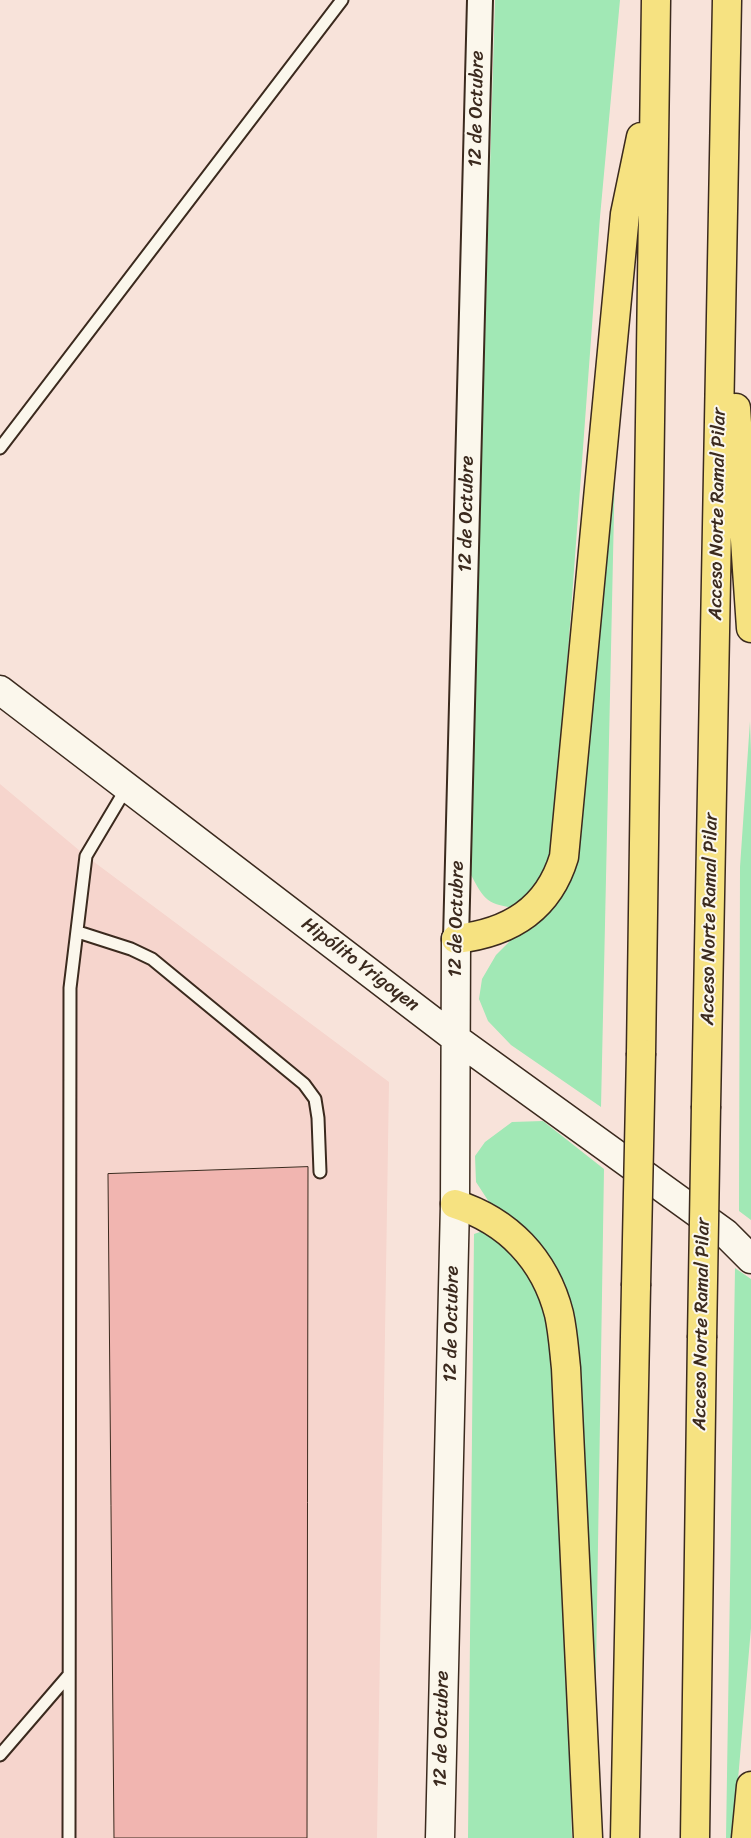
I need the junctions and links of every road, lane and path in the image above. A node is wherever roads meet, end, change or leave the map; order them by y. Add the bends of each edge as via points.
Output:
1 (342, 0) edge
2 (480, 0) edge
3 (656, 0) edge
4 (728, 0) edge
5 (655, 72) junction
6 (724, 231) junction
7 (0, 448) edge
8 (751, 628) edge
9 (0, 690) edge
10 (127, 787) junction
11 (78, 932) junction
12 (456, 939) junction
13 (455, 1038) junction
14 (320, 1172) dead end
15 (455, 1204) junction
16 (725, 1233) junction
17 (751, 1244) edge
18 (751, 1259) edge
19 (68, 1676) junction
20 (0, 1755) edge
21 (751, 1786) edge
22 (69, 1838) edge
23 (440, 1838) edge
24 (588, 1838) edge
25 (625, 1838) edge
26 (695, 1838) edge
27 (746, 1838) edge

1 - 7 lane
2 - 12 street, 12 de Octubre
3 - 5 highway
4 - 6 highway, Acceso Norte Ramal Pilar
5 - 12 highway via 625,214 564,857 553,886 528,914 490,932
5 - 25 highway, bridge via 641,1053
6 - 8 highway
6 - 26 highway, Acceso Norte Ramal Pilar, bridge
9 - 10 street, Hipólito Yrigoyen
10 - 11 lane via 86,856
10 - 13 street, Hipólito Yrigoyen
11 - 14 lane via 152,959 304,1084 315,1099
11 - 19 lane via 70,988
12 - 13 street, 12 de Octubre
13 - 15 street, 12 de Octubre
13 - 16 street, Hipólito Yrigoyen
15 - 23 street, 12 de Octubre
15 - 24 highway via 489,1218 509,1232 532,1256 548,1284 562,1327
16 - 17 street, Hipólito Yrigoyen
16 - 18 street, Hipólito Yrigoyen
19 - 20 lane
19 - 22 lane
21 - 27 highway

